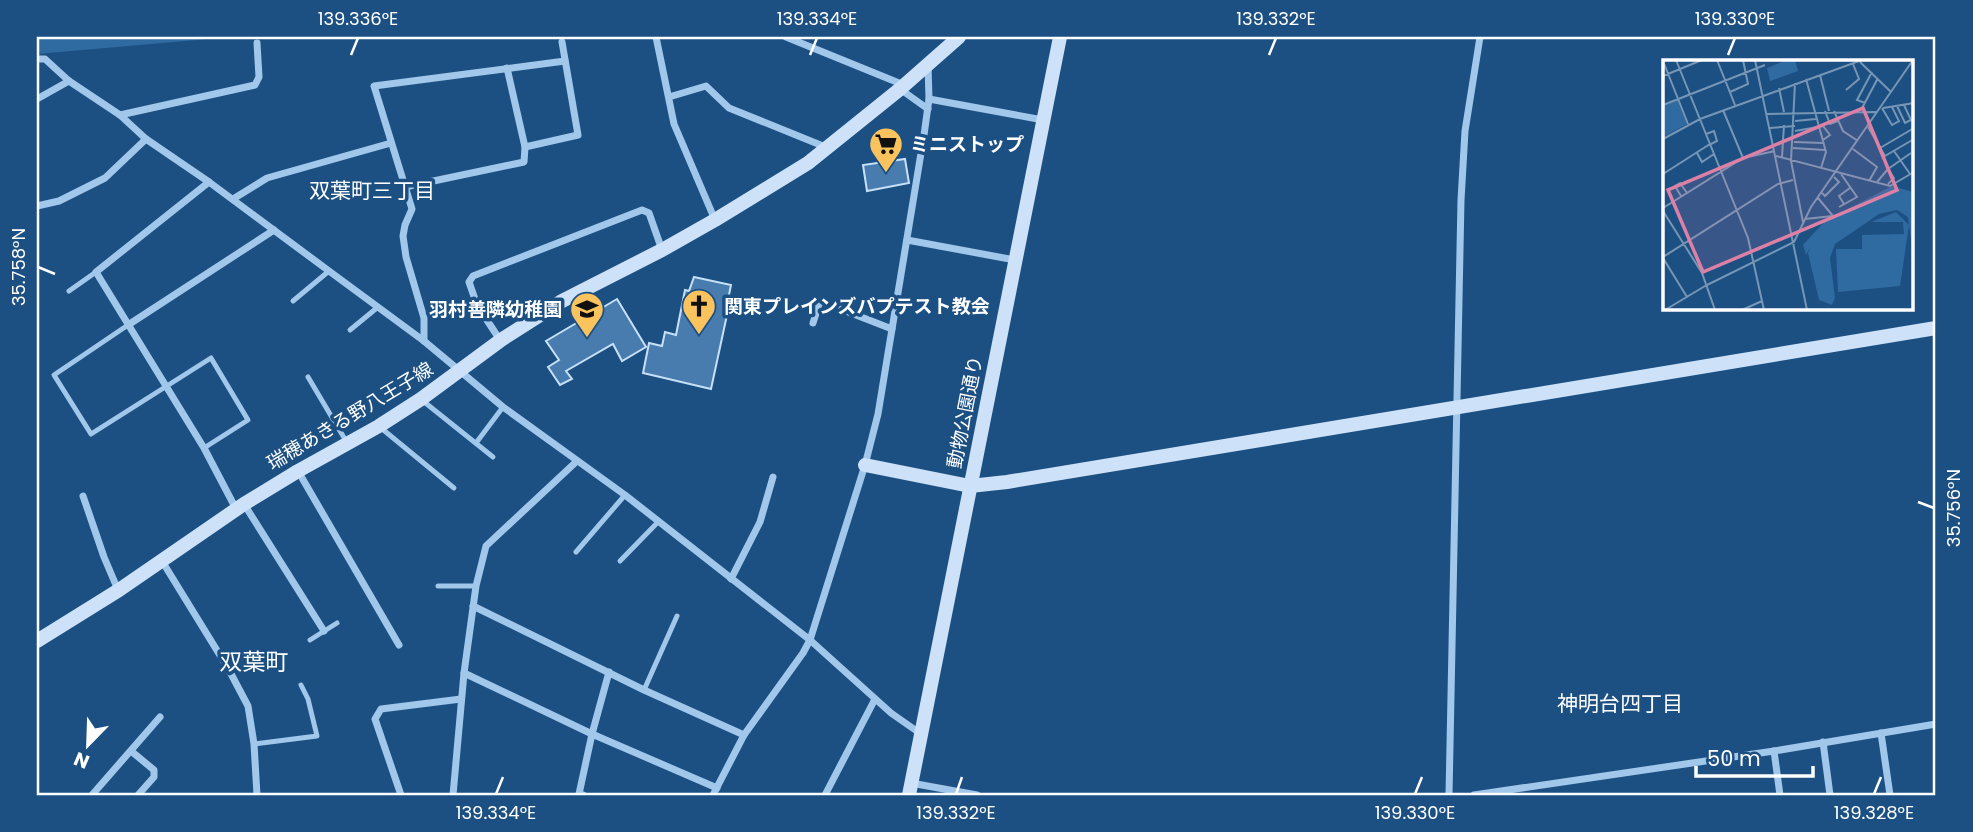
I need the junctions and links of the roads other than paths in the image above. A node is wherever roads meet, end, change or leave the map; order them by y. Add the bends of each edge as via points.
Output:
1 (656, 37) edge
2 (786, 37) edge
3 (959, 37) edge
4 (1060, 37) edge
5 (1480, 37) edge
6 (562, 42) dead end
7 (257, 43) dead end
8 (37, 59) edge
9 (565, 61) junction
10 (928, 64) junction
11 (507, 68) junction
12 (69, 81) junction
13 (902, 87) junction
14 (668, 97) junction
15 (37, 99) edge
16 (929, 99) junction
17 (928, 110) junction
18 (120, 115) junction
19 (1043, 121) junction
20 (146, 139) junction
21 (391, 143) junction
22 (525, 147) junction
23 (828, 148) junction
24 (209, 182) junction
25 (405, 187) junction
26 (233, 199) junction
27 (37, 206) edge
28 (715, 220) junction
29 (274, 230) junction
30 (906, 240) junction
31 (662, 250) junction
32 (1015, 260) junction
33 (329, 271) junction
34 (96, 272) junction
35 (69, 291) dead end
36 (293, 301) dead end
37 (378, 307) junction
38 (813, 323) dead end
39 (128, 325) junction
40 (1936, 328) edge
41 (892, 329) junction
42 (350, 330) dead end
43 (501, 340) junction
44 (424, 341) junction
45 (461, 371) junction
46 (309, 376) dead end
47 (165, 386) junction
48 (421, 399) junction
49 (1458, 406) junction
50 (503, 407) junction
51 (379, 426) junction
52 (348, 443) junction
53 (475, 443) junction
54 (204, 448) junction
55 (494, 457) dead end
56 (577, 461) junction
57 (865, 465) junction
58 (298, 471) junction
59 (773, 477) dead end
60 (970, 486) junction
61 (454, 488) dead end
62 (625, 495) junction
63 (83, 496) dead end
64 (240, 506) junction
65 (658, 522) junction
66 (576, 552) dead end
67 (161, 561) junction
68 (620, 561) dead end
69 (731, 579) junction
70 (438, 586) dead end
71 (476, 586) junction
72 (118, 590) junction
73 (474, 606) junction
74 (677, 616) dead end
75 (337, 624) dead end
76 (324, 631) junction
77 (310, 640) dead end
78 (810, 640) junction
79 (37, 641) edge
80 (399, 645) dead end
81 (609, 672) junction
82 (464, 673) junction
83 (302, 685) dead end
84 (644, 690) junction
85 (461, 699) junction
86 (875, 699) junction
87 (160, 717) dead end
88 (1936, 724) edge
89 (1881, 733) junction
90 (592, 734) junction
91 (921, 734) junction
92 (744, 736) junction
93 (1823, 742) junction
94 (254, 744) junction
95 (131, 751) junction
96 (1774, 751) junction
97 (910, 789) edge
98 (715, 792) edge
99 (92, 795) edge
100 (138, 795) edge
101 (257, 795) edge
102 (401, 795) edge
103 (453, 795) edge
104 (583, 795) edge
105 (825, 795) edge
106 (977, 795) edge
107 (1449, 795) edge
108 (1474, 795) edge
109 (1780, 795) edge
110 (1830, 795) edge
111 (1890, 795) edge

1 - 14 street
2 - 13 street
3 - 10 street, 瑞穂あきる野八王子線
4 - 19 street, 動物公園通り
5 - 49 street via 1465,131
6 - 9 street
7 - 18 street via 259,77 255,85
8 - 12 street via 46,59
9 - 11 street
9 - 22 street via 578,135
10 - 13 street, 瑞穂あきる野八王子線
10 - 16 street
11 - 21 street via 373,86
11 - 22 street
12 - 15 street
12 - 18 street
13 - 17 street
13 - 23 street, 瑞穂あきる野八王子線
14 - 23 street via 706,86 729,108
14 - 28 street via 674,124
16 - 17 street
16 - 19 street
17 - 30 street
18 - 20 street
19 - 32 street, 動物公園通り
20 - 24 street
20 - 27 street via 105,178 59,201
21 - 25 street
21 - 26 street via 267,178
22 - 25 street via 524,162
23 - 28 street, 瑞穂あきる野八王子線
24 - 26 street
24 - 34 street
25 - 44 street via 412,209 404,246 424,318
26 - 29 street
28 - 31 street, 瑞穂あきる野八王子線
29 - 33 street
29 - 39 street
30 - 32 street
30 - 41 street
31 - 43 street, 瑞穂あきる野八王子線 via 562,301
31 - 43 street via 649,213 642,210 472,276 469,282 477,304
32 - 60 street, 動物公園通り
33 - 36 lane
33 - 37 street
34 - 35 lane
34 - 39 street
37 - 42 lane
37 - 44 street
38 - 41 street via 820,301
39 - 47 street
39 - 47 lane via 54,375 91,434
40 - 49 street
41 - 57 street
43 - 45 street, 瑞穂あきる野八王子線
44 - 45 street
45 - 48 street, 瑞穂あきる野八王子線
45 - 50 street
46 - 52 lane
47 - 54 street
47 - 54 lane via 211,358 248,421
48 - 51 street, 瑞穂あきる野八王子線
48 - 53 lane
49 - 60 street
49 - 107 street
50 - 53 lane
50 - 56 street
51 - 52 street, 瑞穂あきる野八王子線
51 - 61 lane
52 - 58 street, 瑞穂あきる野八王子線
53 - 55 lane
54 - 64 street
56 - 62 street
56 - 71 street via 486,546
57 - 60 street
57 - 78 street
58 - 64 street, 瑞穂あきる野八王子線
58 - 80 street
59 - 69 street via 760,523
60 - 91 street, 動物公園通り
62 - 65 street
62 - 66 lane
63 - 72 street
64 - 67 street, 瑞穂あきる野八王子線
64 - 76 street
65 - 68 lane
65 - 69 street
67 - 72 street, 瑞穂あきる野八王子線
67 - 94 street via 248,706
69 - 78 street
70 - 71 lane
71 - 73 street
72 - 79 street, 瑞穂あきる野八王子線
73 - 81 street
73 - 82 street
74 - 84 lane
75 - 76 lane
76 - 77 lane
78 - 86 street
78 - 92 street
81 - 84 street
81 - 90 street
82 - 85 street
82 - 90 street
83 - 94 lane via 317,736
84 - 92 street
85 - 102 street via 381,709 375,719
85 - 103 street
86 - 91 street
86 - 105 street
87 - 95 street
88 - 89 street
89 - 93 street
89 - 111 street
90 - 98 street
90 - 104 street via 579,794
91 - 97 street, 動物公園通り
92 - 98 street
93 - 96 street
93 - 110 street
94 - 101 street
95 - 99 street
95 - 100 street via 154,770 154,777
96 - 108 street
96 - 109 street
97 - 106 street

